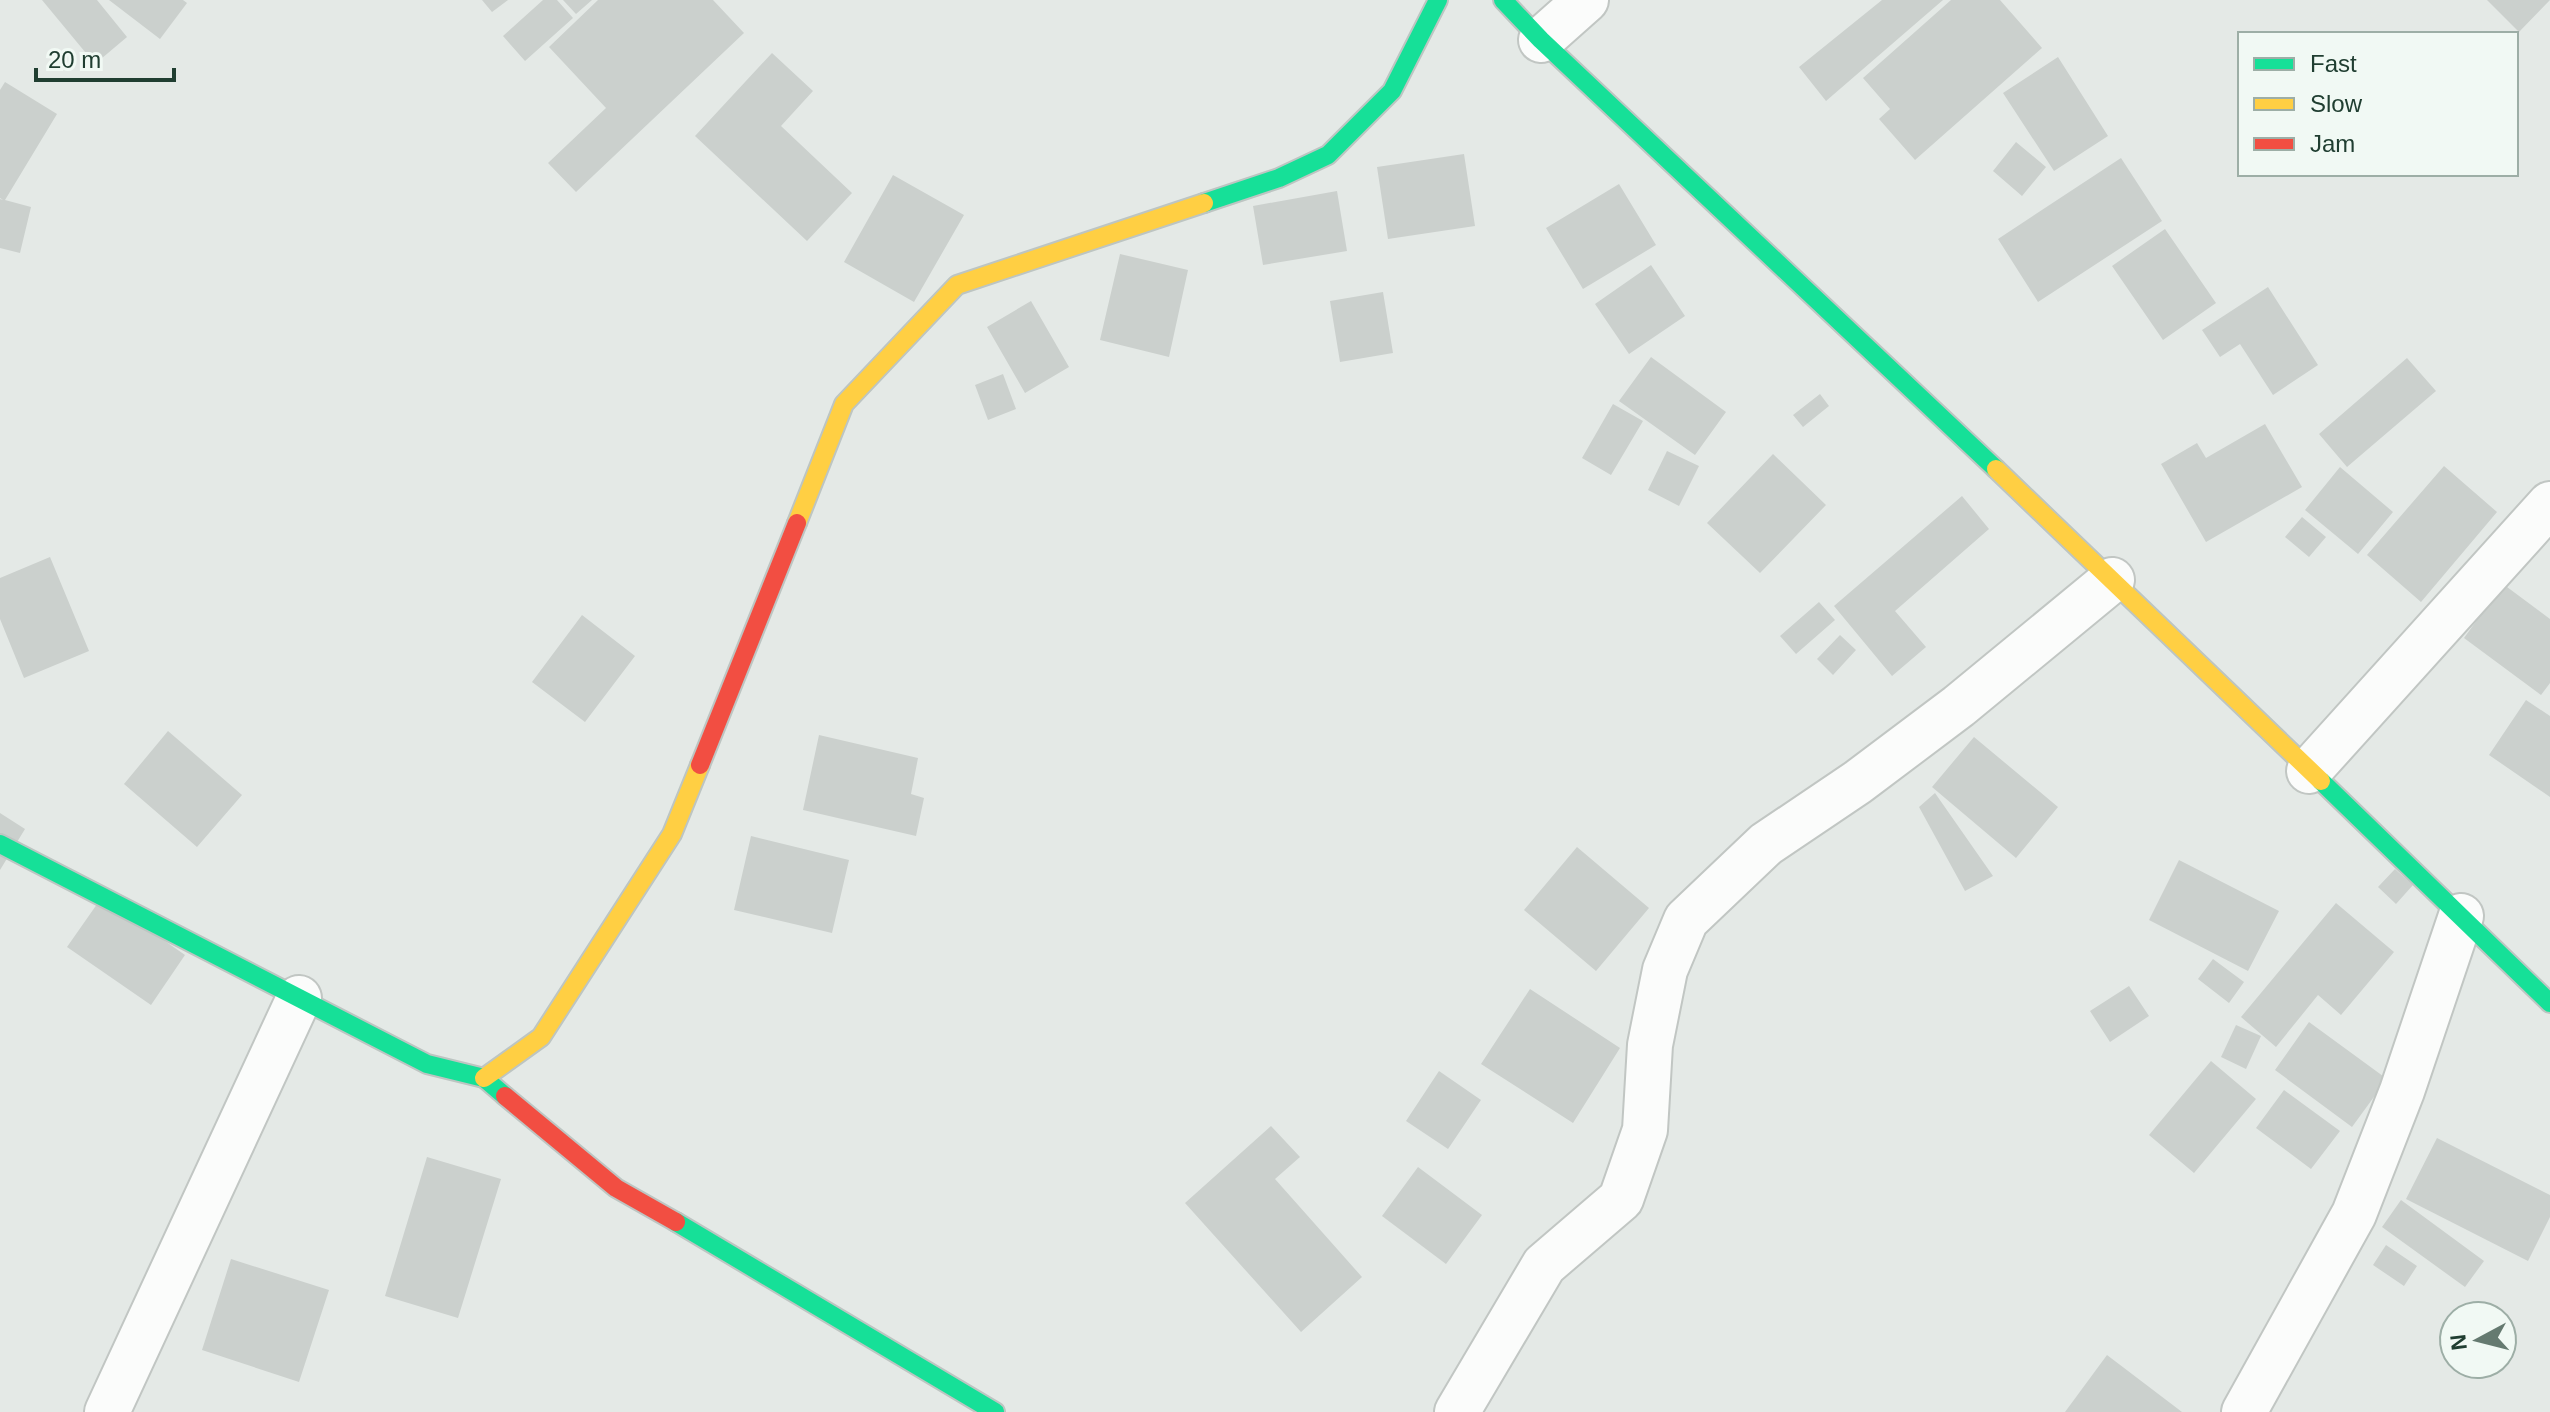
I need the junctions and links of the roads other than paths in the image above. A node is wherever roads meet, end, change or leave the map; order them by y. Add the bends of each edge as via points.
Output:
1 (1438, 0) edge
2 (1503, 0) edge
3 (1586, 0) edge
4 (1541, 40) junction
5 (2550, 504) edge
6 (2112, 580) junction
7 (2309, 771) junction
8 (0, 844) edge
9 (2461, 916) junction
10 (299, 998) junction
11 (2550, 1003) edge
12 (484, 1078) junction
13 (107, 1412) edge
14 (995, 1412) edge
15 (1457, 1412) edge
16 (2244, 1412) edge

1 - 12 street via 1392,91 1328,155 1279,178 957,285 844,404 672,834 541,1037
2 - 4 street
3 - 4 street
4 - 6 street
5 - 7 street
6 - 7 street
6 - 15 street via 1959,706 1766,844 1686,920 1665,970 1650,1045 1645,1130 1621,1199 1544,1265
7 - 9 street
8 - 10 street
9 - 11 street
9 - 16 street via 2354,1214
10 - 12 street via 427,1064
10 - 13 street
12 - 14 street via 616,1188

